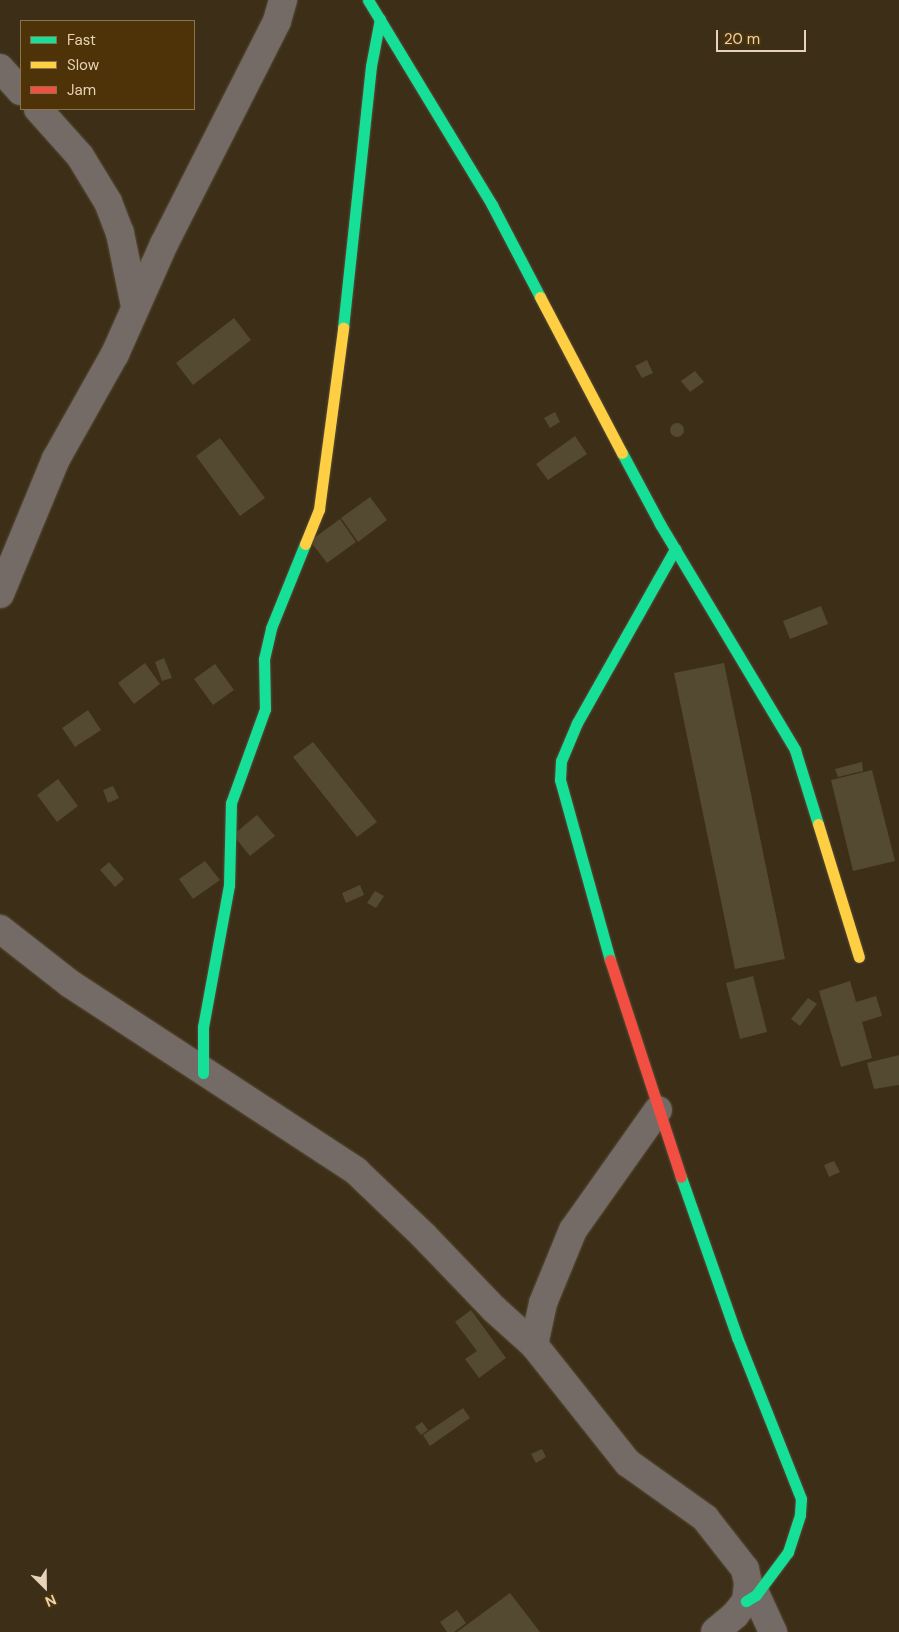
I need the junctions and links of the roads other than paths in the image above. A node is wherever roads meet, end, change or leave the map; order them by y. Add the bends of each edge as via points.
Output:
1 (283, 0) edge
2 (368, 0) edge
3 (380, 19) junction
4 (0, 68) edge
5 (20, 90) edge
6 (39, 110) edge
7 (136, 306) junction
8 (675, 549) junction
9 (0, 594) edge
10 (0, 929) edge
11 (859, 957) dead end
12 (203, 1073) junction
13 (658, 1110) junction
14 (534, 1345) junction
15 (751, 1598) junction
16 (715, 1632) edge
17 (773, 1632) edge

1 - 7 street via 277,21
2 - 3 street
3 - 8 street via 492,205
3 - 12 street via 371,66 345,316 319,509 271,628 264,658 266,709 231,803 229,885 203,1028
4 - 5 street
6 - 7 street via 80,156 108,202 120,233
7 - 9 street via 115,354 56,459
8 - 11 street via 795,750
8 - 13 street via 577,723 561,762 560,780 588,889
10 - 12 street via 69,984
12 - 14 street via 356,1170
13 - 14 street via 573,1230 543,1303
13 - 15 street via 737,1337 801,1499 800,1515 788,1552
14 - 15 street via 628,1463 705,1518 745,1569
15 - 16 street
15 - 17 street

